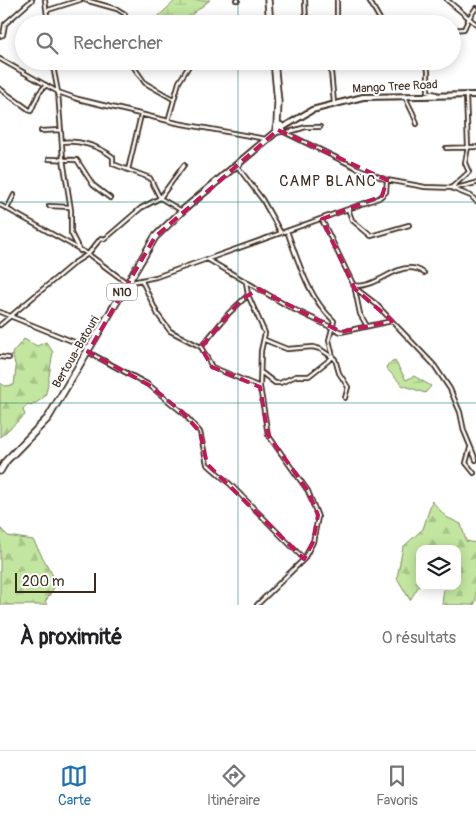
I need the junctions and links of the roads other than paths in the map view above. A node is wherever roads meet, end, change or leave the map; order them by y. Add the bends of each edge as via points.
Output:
1 (32, 0) edge
2 (45, 0) edge
3 (80, 0) edge
4 (85, 0) edge
5 (268, 0) edge
6 (305, 0) edge
7 (336, 0) edge
8 (368, 0) edge
9 (447, 0) edge
10 (476, 8) edge
11 (48, 10) junction
12 (15, 15) edge
13 (15, 15) edge
14 (48, 15) edge
15 (125, 15) edge
16 (269, 15) edge
17 (306, 15) edge
18 (337, 15) edge
19 (378, 15) edge
20 (468, 18) junction
21 (476, 24) edge
22 (461, 29) edge
23 (0, 36) edge
24 (0, 59) edge
25 (15, 67) edge
26 (19, 70) edge
27 (54, 70) edge
28 (135, 70) edge
29 (186, 70) edge
30 (275, 70) edge
31 (330, 70) edge
32 (428, 70) edge
33 (46, 85) junction
34 (0, 89) edge
35 (58, 92) junction
36 (436, 94) junction
37 (466, 94) junction
38 (405, 95) junction
39 (476, 95) edge
40 (173, 99) junction
41 (334, 103) junction
42 (141, 115) junction
43 (168, 121) junction
44 (416, 124) dead end
45 (320, 127) dead end
46 (279, 128) junction
47 (61, 130) junction
48 (41, 131) dead end
49 (290, 133) junction
50 (269, 138) junction
51 (62, 142) junction
52 (468, 147) junction
53 (476, 147) edge
54 (446, 148) dead end
55 (49, 159) dead end
56 (63, 159) junction
57 (184, 165) dead end
58 (237, 166) junction
59 (128, 170) junction
60 (387, 180) junction
61 (476, 183) edge
62 (451, 188) junction
63 (14, 195) dead end
64 (110, 198) dead end
65 (160, 198) junction
66 (476, 201) edge
67 (0, 205) edge
68 (49, 206) dead end
69 (70, 207) junction
70 (7, 209) junction
71 (182, 210) junction
72 (348, 210) junction
73 (322, 219) junction
74 (409, 225) dead end
75 (287, 231) junction
76 (281, 233) junction
77 (80, 251) junction
78 (88, 254) junction
79 (207, 259) junction
80 (424, 274) dead end
81 (142, 281) junction
82 (246, 282) junction
83 (128, 283) junction
84 (354, 286) junction
85 (248, 295) junction
86 (0, 312) edge
87 (10, 316) junction
88 (392, 321) junction
89 (0, 325) edge
90 (367, 326) junction
91 (331, 328) junction
92 (265, 339) junction
93 (201, 347) junction
94 (88, 350) junction
95 (0, 357) edge
96 (333, 357) junction
97 (9, 358) dead end
98 (261, 372) junction
99 (260, 386) junction
100 (345, 398) dead end
101 (470, 448) junction
102 (476, 460) edge
103 (0, 471) edge
104 (474, 474) dead end
105 (304, 560) junction
106 (257, 605) edge

1 - 12 street
2 - 11 street
3 - 11 street
4 - 15 street via 117,9
5 - 16 highway
6 - 17 street
7 - 18 street
8 - 19 street
9 - 20 street
10 - 20 street
11 - 14 street
13 - 23 street via 5,24
20 - 21 street
20 - 22 street
24 - 25 street
26 - 33 street
27 - 35 street
28 - 40 street via 145,83
29 - 40 street
30 - 46 highway
31 - 41 street
32 - 36 street via 428,92
33 - 34 street via 31,111
33 - 35 street
35 - 42 street
35 - 47 street
36 - 37 main road, Mango Tree Road
36 - 38 main road, Mango Tree Road
37 - 39 main road, Mango Tree Road
37 - 52 street
38 - 41 main road, Mango Tree Road via 363,97
38 - 44 street
40 - 43 street
41 - 46 main road, Mango Tree Road via 312,110
42 - 43 street
42 - 59 street
43 - 50 street
45 - 49 street via 306,127
46 - 49 street
46 - 50 highway, Bertoua-Batouri / N10
47 - 48 street
47 - 51 street
49 - 60 street
50 - 58 highway, Bertoua-Batouri / N10
51 - 56 street
51 - 59 street via 76,141 100,150 112,156 113,163
52 - 53 street
52 - 54 street
52 - 62 street via 465,163 469,172
55 - 56 street
56 - 64 street via 79,161 93,185
56 - 69 street
57 - 65 street
58 - 71 highway, Bertoua-Batouri / N10
58 - 76 street via 256,189
59 - 65 street via 150,178
60 - 62 street
60 - 72 street via 385,194
61 - 62 street
62 - 66 street via 472,196
63 - 70 street
65 - 71 street
65 - 78 street via 141,208 105,239 101,238
67 - 70 street
68 - 69 street
69 - 77 street via 71,233
70 - 77 street
71 - 83 highway, Bertoua-Batouri / N10 via 152,241
72 - 73 street
72 - 74 street via 352,220 371,236
73 - 75 street
73 - 84 street
75 - 76 street
75 - 91 street via 309,289 322,310 334,321
76 - 79 street
77 - 78 street
78 - 83 street
78 - 87 street
79 - 81 street
79 - 82 street
80 - 84 street via 406,269 363,286
81 - 83 street
81 - 93 street via 158,315 170,331
82 - 85 street
82 - 91 street
83 - 94 highway, Bertoua-Batouri / N10
84 - 88 street
84 - 90 street via 360,314
85 - 92 street via 262,322
85 - 93 street
86 - 87 street
87 - 89 street
87 - 94 street
88 - 90 street
88 - 101 street via 434,366 450,389
90 - 91 street via 346,332
91 - 96 street via 329,340
92 - 96 street via 287,349 318,348
92 - 98 street via 261,351
93 - 99 street via 212,367
94 - 103 highway, Bertoua-Batouri / N10 via 48,418
94 - 105 street via 149,385 183,413 200,432 206,464 230,484
95 - 97 street
96 - 98 street via 309,376 296,376 280,383 275,383
96 - 100 street via 348,387
98 - 99 street
99 - 105 street via 268,434 308,491 318,515 313,542
101 - 102 street
101 - 104 street via 466,463
105 - 106 street

